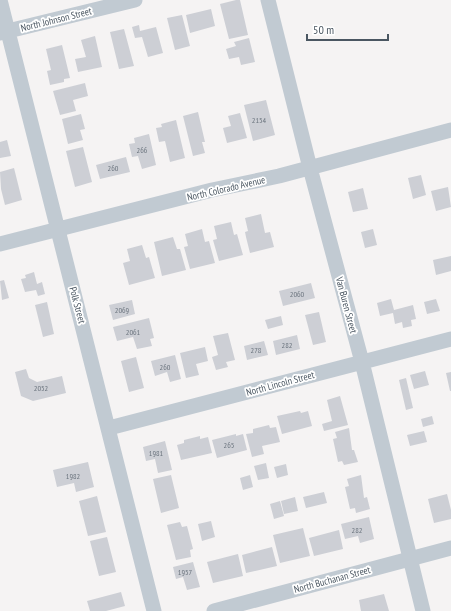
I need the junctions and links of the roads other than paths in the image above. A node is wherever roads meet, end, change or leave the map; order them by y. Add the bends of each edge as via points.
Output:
1 (0, 0) edge
2 (135, 0) edge
3 (268, 0) edge
4 (4, 32) edge
5 (451, 130) edge
6 (310, 168) junction
7 (58, 228) junction
8 (0, 244) edge
9 (451, 338) edge
10 (362, 362) junction
11 (110, 428) junction
12 (451, 548) edge
13 (409, 558) junction
14 (154, 611) edge
15 (214, 611) edge
16 (423, 611) edge

1 - 4 street, Polk Street
2 - 4 street, North Johnson Street
3 - 6 street, Van Buren Street
4 - 7 street, Polk Street
5 - 6 street, North Colorado Avenue
6 - 7 street, North Colorado Avenue
6 - 10 street, Van Buren Street
7 - 8 street, North Colorado Avenue
7 - 11 street, Polk Street
9 - 10 street, North Lincoln Street
10 - 11 street, North Lincoln Street
10 - 13 street, Van Buren Street
11 - 14 street, Polk Street
12 - 13 street, North Buchanan Street
13 - 15 street, North Buchanan Street
13 - 16 street, Van Buren Street

